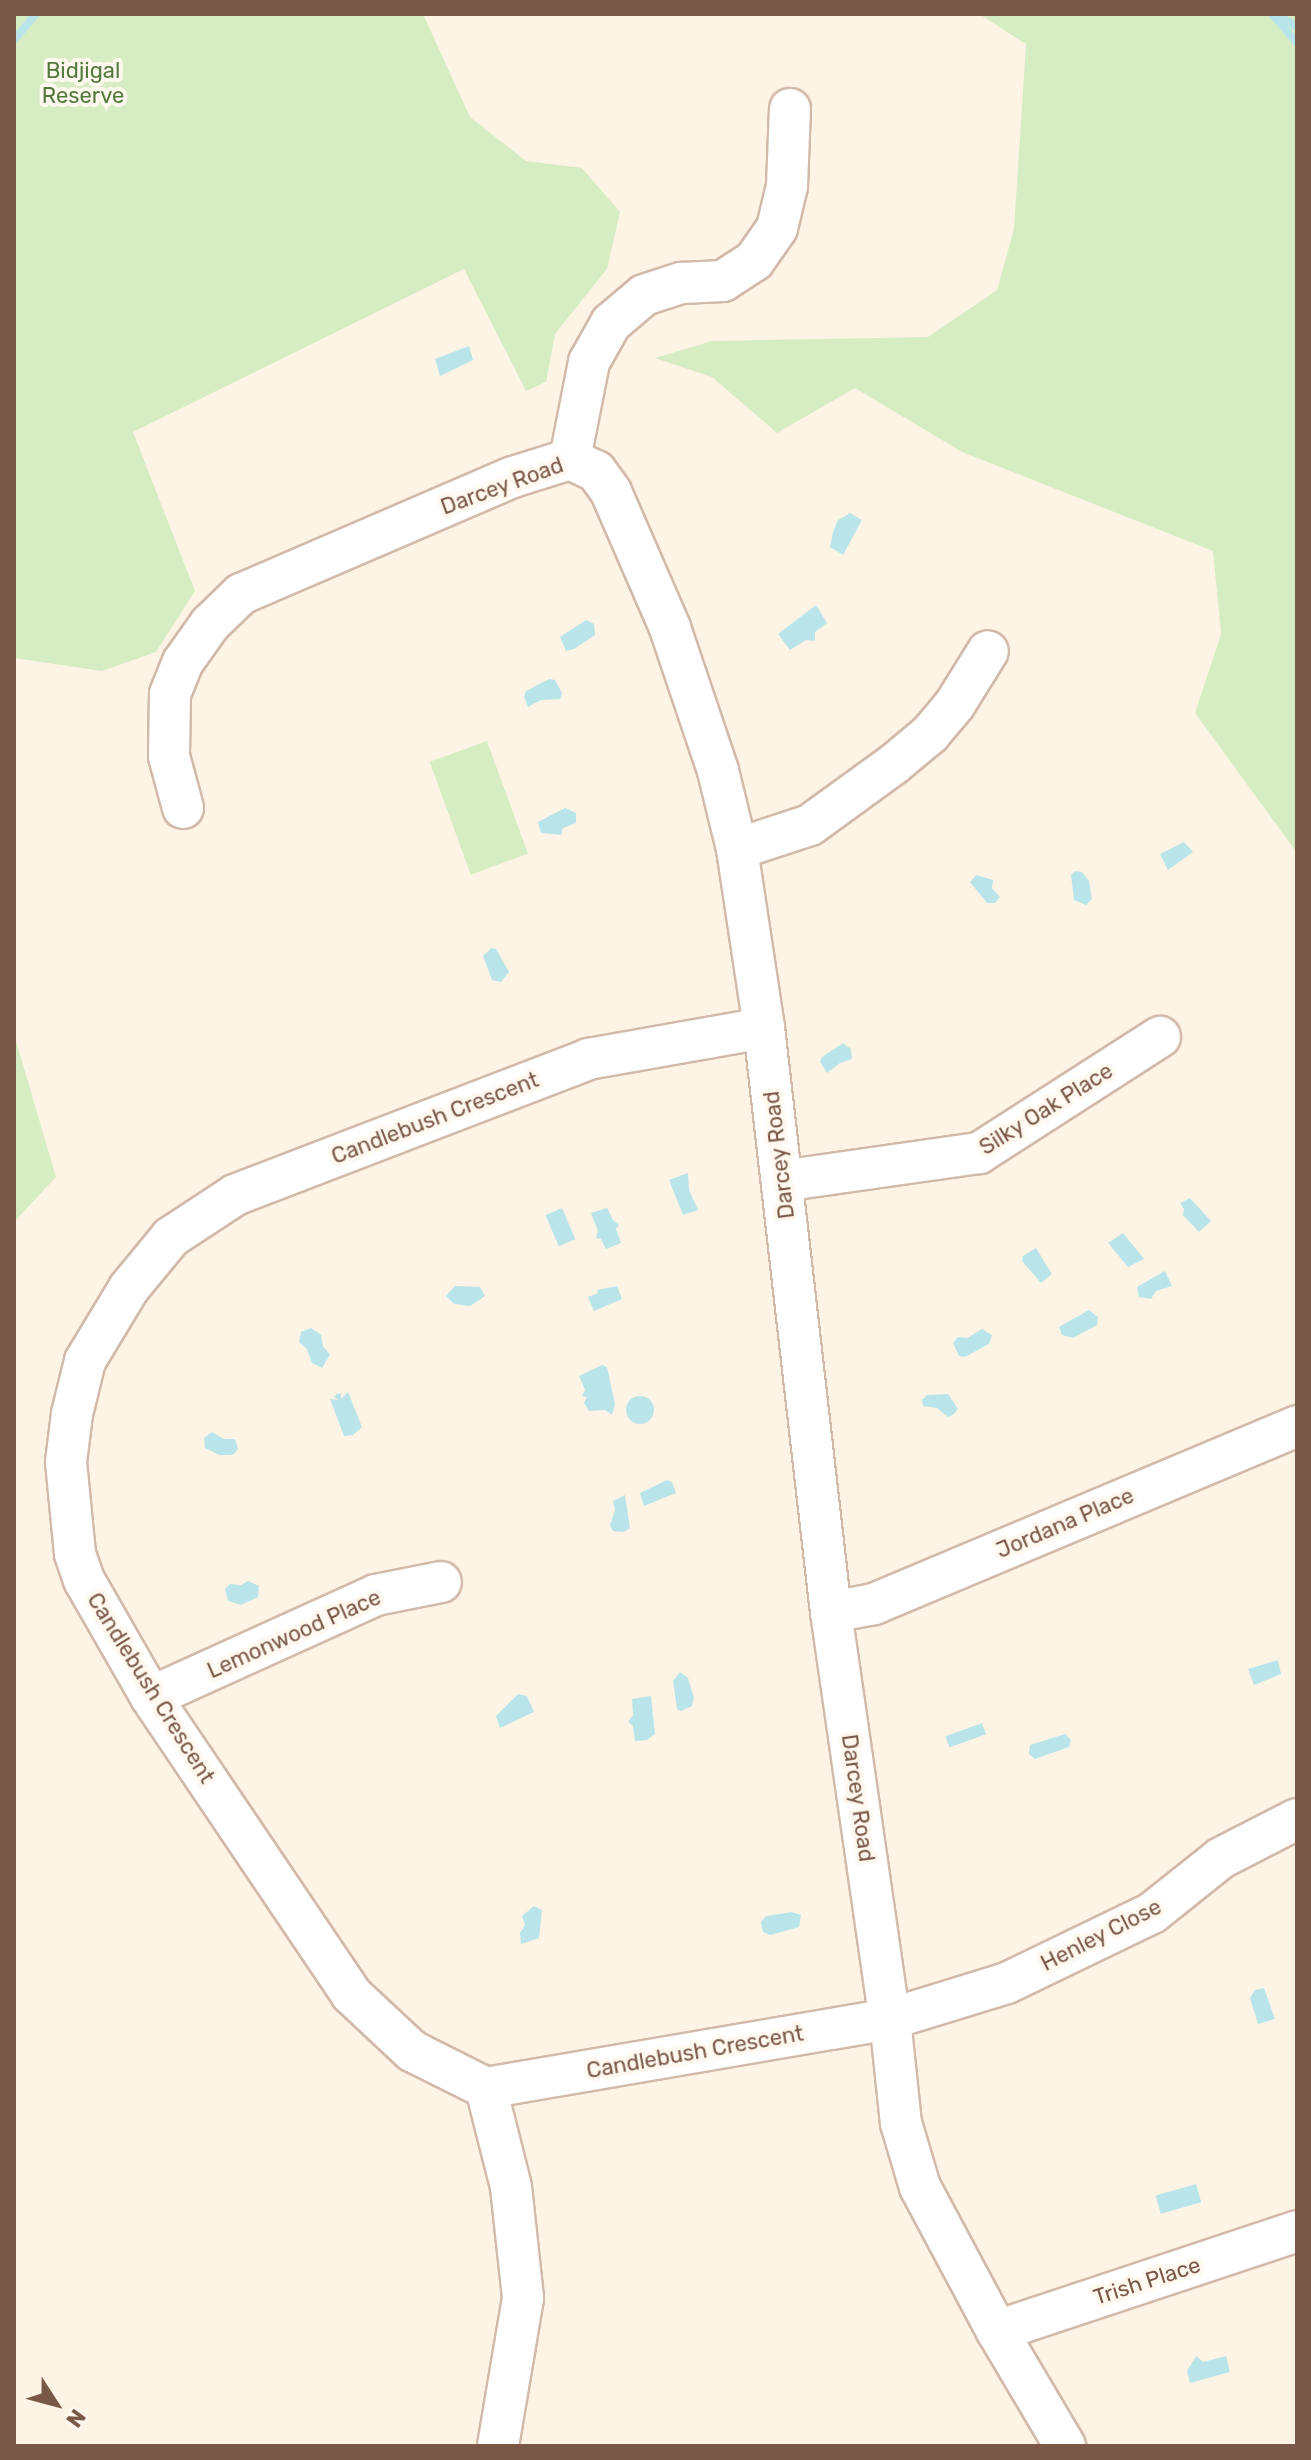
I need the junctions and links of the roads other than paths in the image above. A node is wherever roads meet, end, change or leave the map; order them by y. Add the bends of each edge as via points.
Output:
1 (790, 109) dead end
2 (570, 459) junction
3 (988, 651) dead end
4 (183, 808) dead end
5 (737, 849) junction
6 (764, 1028) junction
7 (1160, 1037) dead end
8 (782, 1181) junction
9 (1297, 1426) edge
10 (441, 1582) dead end
11 (831, 1612) junction
12 (151, 1697) junction
13 (1297, 1819) edge
14 (890, 2019) junction
15 (486, 2088) junction
16 (1297, 2231) edge
17 (997, 2331) junction
18 (498, 2446) edge
19 (1065, 2446) edge

1 - 2 street via 787,186 777,228 754,261 723,281 682,283 644,295 611,323 589,362
2 - 4 street, Darcey Road via 513,477 241,594 210,624 183,662 170,694 169,756
2 - 5 street, Darcey Road via 596,471 611,492 670,628 718,771
3 - 5 street via 955,704 894,764 810,825
5 - 6 street, Darcey Road
6 - 8 street, Darcey Road
6 - 12 street, Candlebush Crescent via 589,1059 235,1195 171,1237 129,1288 85,1361 66,1462 75,1554 84,1580
7 - 8 street, Silky Oak Place via 979,1153
8 - 11 street, Darcey Road
9 - 11 street, Jordana Place via 874,1604
10 - 12 street, Lemonwood Place via 376,1595
11 - 14 street, Darcey Road
12 - 15 street, Candlebush Crescent via 351,1994 412,2051
13 - 14 street, Henley Close via 1221,1858 1152,1913 1007,1983
14 - 15 street, Candlebush Crescent
14 - 17 street, Darcey Road via 901,2123 920,2187
15 - 18 street via 511,2187 523,2298
16 - 17 street, Trish Place
17 - 19 street, Darcey Road

